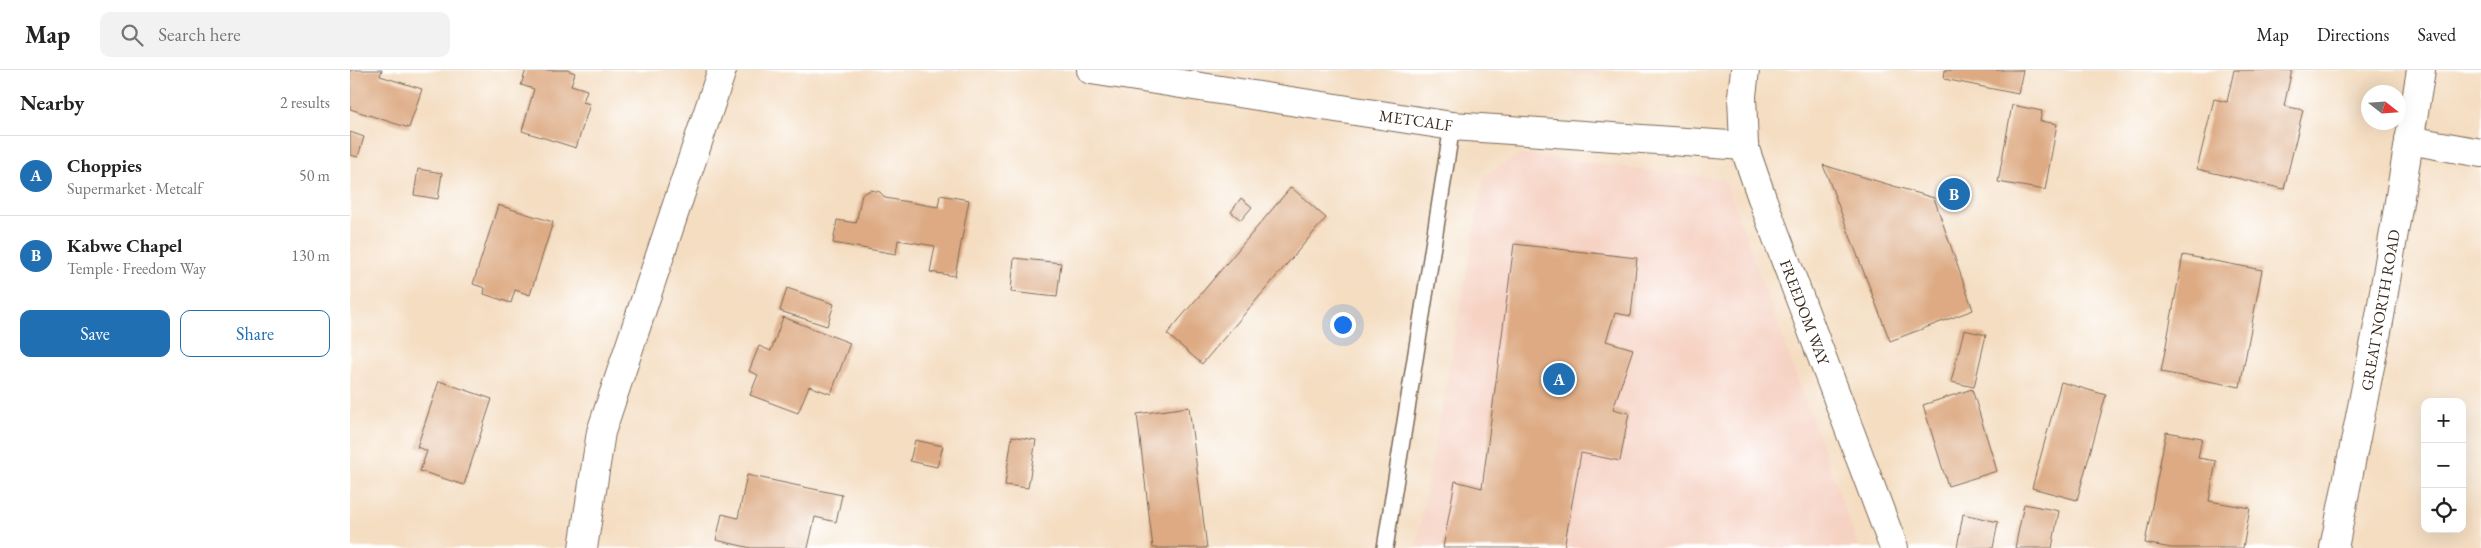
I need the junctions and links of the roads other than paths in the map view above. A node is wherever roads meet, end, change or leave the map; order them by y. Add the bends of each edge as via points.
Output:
1 (722, 70) edge
2 (1091, 70) edge
3 (1745, 70) edge
4 (2421, 70) edge
5 (1452, 126) junction
6 (2409, 140) junction
7 (1744, 146) junction
8 (2481, 153) edge
9 (583, 548) edge
10 (1385, 548) edge
11 (1894, 548) edge
12 (2334, 548) edge

1 - 9 main road via 601,432
2 - 5 main road, METCALF
3 - 7 main road, FREEDOM WAY via 1742,96
4 - 6 main road, GREAT NORTH ROAD
5 - 7 main road, METCALF
5 - 10 lane
6 - 8 main road
6 - 12 main road, GREAT NORTH ROAD via 2380,316
7 - 11 main road, FREEDOM WAY

